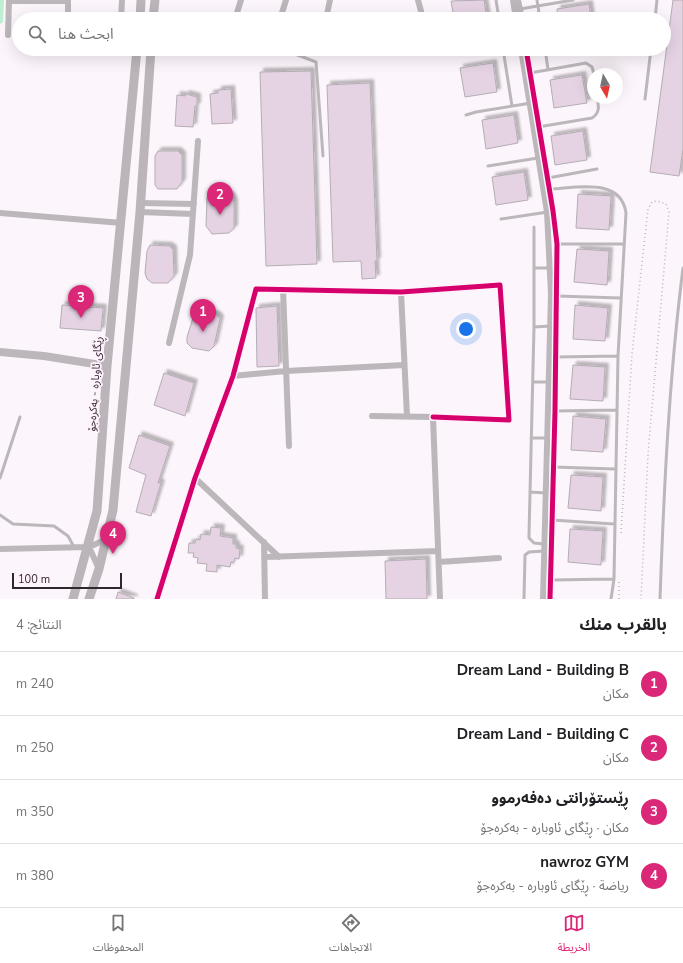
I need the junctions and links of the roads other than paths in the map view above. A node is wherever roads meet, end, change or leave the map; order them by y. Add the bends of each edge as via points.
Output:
1 (9, 0) edge
2 (68, 0) edge
3 (122, 0) edge
4 (141, 0) edge
5 (155, 0) edge
6 (241, 0) edge
7 (286, 0) edge
8 (330, 0) edge
9 (418, 0) edge
10 (496, 0) edge
11 (513, 0) edge
12 (518, 0) edge
13 (537, 0) edge
14 (573, 0) edge
15 (657, 0) edge
16 (538, 6) junction
17 (520, 8) junction
18 (68, 12) edge
19 (121, 12) edge
20 (142, 12) edge
21 (153, 12) edge
22 (237, 12) edge
23 (282, 12) edge
24 (327, 12) edge
25 (421, 12) edge
26 (498, 12) edge
27 (515, 12) edge
28 (521, 12) edge
29 (539, 12) edge
30 (656, 12) edge
31 (8, 35) dead end
32 (136, 56) edge
33 (151, 56) edge
34 (300, 56) edge
35 (504, 56) edge
36 (522, 56) edge
37 (527, 56) edge
38 (546, 56) edge
39 (650, 56) edge
40 (592, 68) edge
41 (548, 69) junction
42 (530, 73) junction
43 (645, 99) dead end
44 (532, 103) junction
45 (598, 104) edge
46 (512, 106) junction
47 (466, 115) dead end
48 (538, 127) junction
49 (198, 141) dead end
50 (323, 156) dead end
51 (538, 158) junction
52 (488, 166) dead end
53 (597, 169) dead end
54 (548, 178) junction
55 (550, 189) junction
56 (141, 202) junction
57 (194, 204) junction
58 (550, 211) junction
59 (140, 212) junction
60 (0, 213) edge
61 (194, 214) junction
62 (501, 220) dead end
63 (122, 223) junction
64 (534, 227) dead end
65 (557, 244) junction
66 (624, 244) junction
67 (535, 268) junction
68 (550, 268) junction
69 (683, 268) edge
70 (283, 289) junction
71 (401, 292) junction
72 (557, 296) junction
73 (620, 298) junction
74 (551, 326) junction
75 (534, 327) junction
76 (169, 343) dead end
77 (0, 352) edge
78 (618, 356) junction
79 (556, 357) junction
80 (404, 365) junction
81 (108, 366) junction
82 (286, 371) junction
83 (233, 376) junction
84 (533, 382) junction
85 (549, 382) junction
86 (616, 410) junction
87 (556, 411) junction
88 (372, 416) dead end
89 (407, 416) junction
90 (20, 417) dead end
91 (433, 417) junction
92 (531, 438) junction
93 (548, 438) junction
94 (289, 446) dead end
95 (553, 468) junction
96 (615, 469) junction
97 (0, 478) edge
98 (195, 478) junction
99 (530, 492) junction
100 (546, 493) junction
101 (0, 515) edge
102 (552, 520) junction
103 (95, 523) junction
104 (614, 524) junction
105 (110, 526) junction
106 (107, 539) junction
107 (264, 542) junction
108 (544, 544) junction
109 (74, 547) junction
110 (89, 547) junction
111 (0, 549) edge
112 (438, 551) junction
113 (544, 551) junction
114 (264, 557) junction
115 (279, 557) junction
116 (499, 558) dead end
117 (438, 562) junction
118 (81, 572) junction
119 (98, 573) junction
120 (614, 579) junction
121 (551, 580) junction
122 (73, 599) edge
123 (89, 599) edge
124 (157, 599) edge
125 (265, 599) edge
126 (440, 599) edge
127 (524, 599) edge
128 (543, 599) edge
129 (550, 599) edge
130 (611, 599) edge
131 (660, 599) edge

1 - 2 street
1 - 31 street
2 - 18 street
3 - 19 street
4 - 20 main road
5 - 21 main road
6 - 22 street
7 - 23 street
8 - 24 street
9 - 25 street
10 - 26 lane
11 - 27 street
12 - 17 street
13 - 16 lane
14 - 16 lane
15 - 30 lane
16 - 17 lane
16 - 29 lane
17 - 28 street
32 - 63 main road, ڕێگای ئاوبارە - بەکرەجۆ
33 - 56 main road
34 - 50 lane via 316,62
35 - 46 lane
36 - 44 street
37 - 42 street
38 - 41 lane
39 - 43 lane
40 - 41 lane via 586,62
41 - 42 lane
42 - 44 street
44 - 46 lane
44 - 48 street
44 - 51 street
45 - 48 lane via 598,113 592,118
46 - 47 lane
48 - 54 street
49 - 57 street
51 - 52 lane
51 - 58 street
53 - 54 lane
54 - 55 street
55 - 58 street
55 - 66 lane via 602,187 617,194 624,202 626,213
56 - 57 street
56 - 59 main road
57 - 61 street
58 - 62 lane
58 - 65 street
58 - 68 street
59 - 61 street
59 - 105 main road
60 - 63 street
61 - 76 street via 190,255
63 - 81 main road, ڕێگای ئاوبارە - بەکرەجۆ
64 - 67 lane
65 - 66 lane
65 - 72 street
66 - 73 lane
67 - 68 lane
67 - 75 lane
68 - 74 street
69 - 131 lane via 677,315 665,485
70 - 71 street
70 - 82 street
70 - 83 street via 256,289
71 - 80 street
71 - 91 street via 500,285 509,420
72 - 73 lane
72 - 79 street
73 - 78 lane
74 - 75 lane
74 - 85 street
75 - 84 lane
77 - 81 street
78 - 79 lane
78 - 86 lane
79 - 87 street
80 - 82 street
80 - 89 street
81 - 103 main road, ڕێگای ئاوبارە - بەکرەجۆ
82 - 83 street
82 - 94 street
83 - 98 street
84 - 85 lane
84 - 92 lane
85 - 93 street
86 - 87 lane
86 - 96 lane
87 - 95 street
88 - 89 street
89 - 91 street
90 - 97 lane
91 - 112 street
92 - 93 lane
92 - 99 lane
93 - 100 street
95 - 96 lane
95 - 102 street
96 - 104 lane
98 - 107 street
98 - 124 street
99 - 100 lane
99 - 108 lane via 529,538 534,543
100 - 108 street
101 - 109 lane via 13,524 54,526 68,536
102 - 104 lane
102 - 121 street
103 - 105 main road via 102,527
103 - 110 main road, ڕێگای ئاوبارە - بەکرەجۆ
104 - 120 lane
105 - 106 main road
106 - 110 street
106 - 119 main road
107 - 114 street
107 - 115 street
108 - 113 street
109 - 110 street
109 - 111 street
110 - 118 main road, ڕێگای ئاوبارە - بەکرەجۆ
110 - 119 street
112 - 115 street
112 - 117 street
113 - 127 lane via 529,552 525,555
113 - 128 street
114 - 115 street
114 - 125 street
116 - 117 street
117 - 126 street
118 - 119 main road
118 - 122 main road, ڕێگای ئاوبارە - بەکرەجۆ
119 - 123 main road
120 - 121 lane
120 - 130 lane
121 - 129 street

